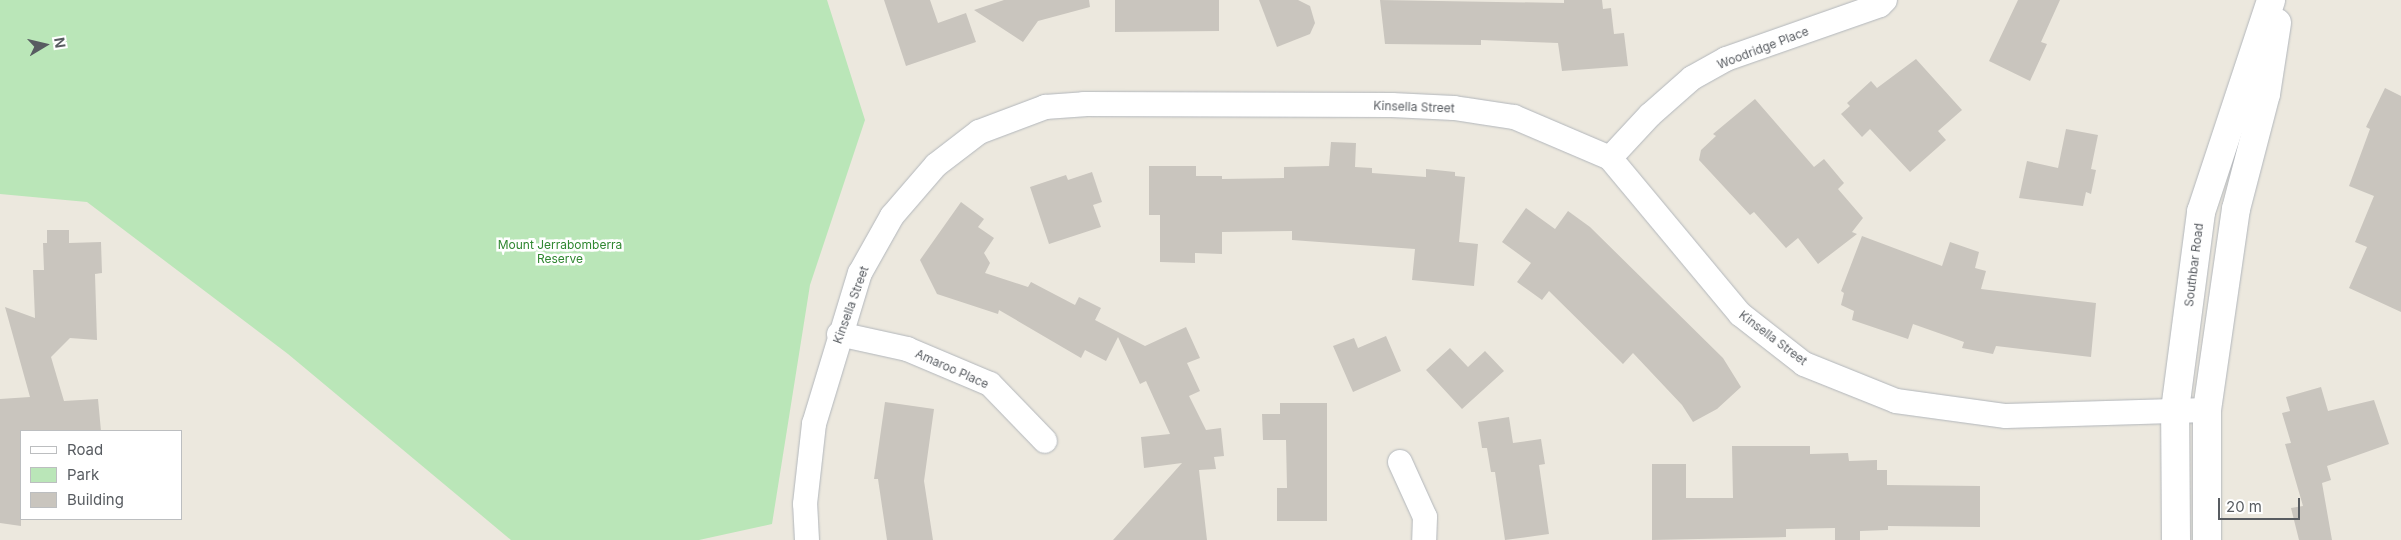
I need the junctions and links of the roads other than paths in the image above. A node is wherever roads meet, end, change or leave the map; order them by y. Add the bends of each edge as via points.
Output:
1 (1885, 0) edge
2 (2271, 0) edge
3 (2280, 0) edge
4 (1610, 158) junction
5 (839, 334) junction
6 (2175, 410) junction
7 (2207, 410) junction
8 (1045, 441) dead end
9 (1400, 462) dead end
10 (807, 540) edge
11 (1424, 540) edge
12 (2176, 540) edge
13 (2207, 540) edge

1 - 4 street, Woodridge Place via 1880,5 1726,59 1692,78 1657,108
2 - 6 main road, Southbar Road via 2201,212
3 - 7 main road via 2266,94 2236,210
4 - 5 street, Kinsella Street via 1514,117 1454,108 1094,104 1044,107 979,132 936,165 892,216 860,273
4 - 6 street, Kinsella Street via 1740,314 1804,364 1896,401 2006,416
5 - 8 street, Amaroo Place via 907,349 990,384
5 - 10 street, Kinsella Street via 814,424 804,504
6 - 7 street, Kinsella Street
6 - 12 main road, Southbar Road
7 - 13 main road
9 - 11 street via 1425,517

